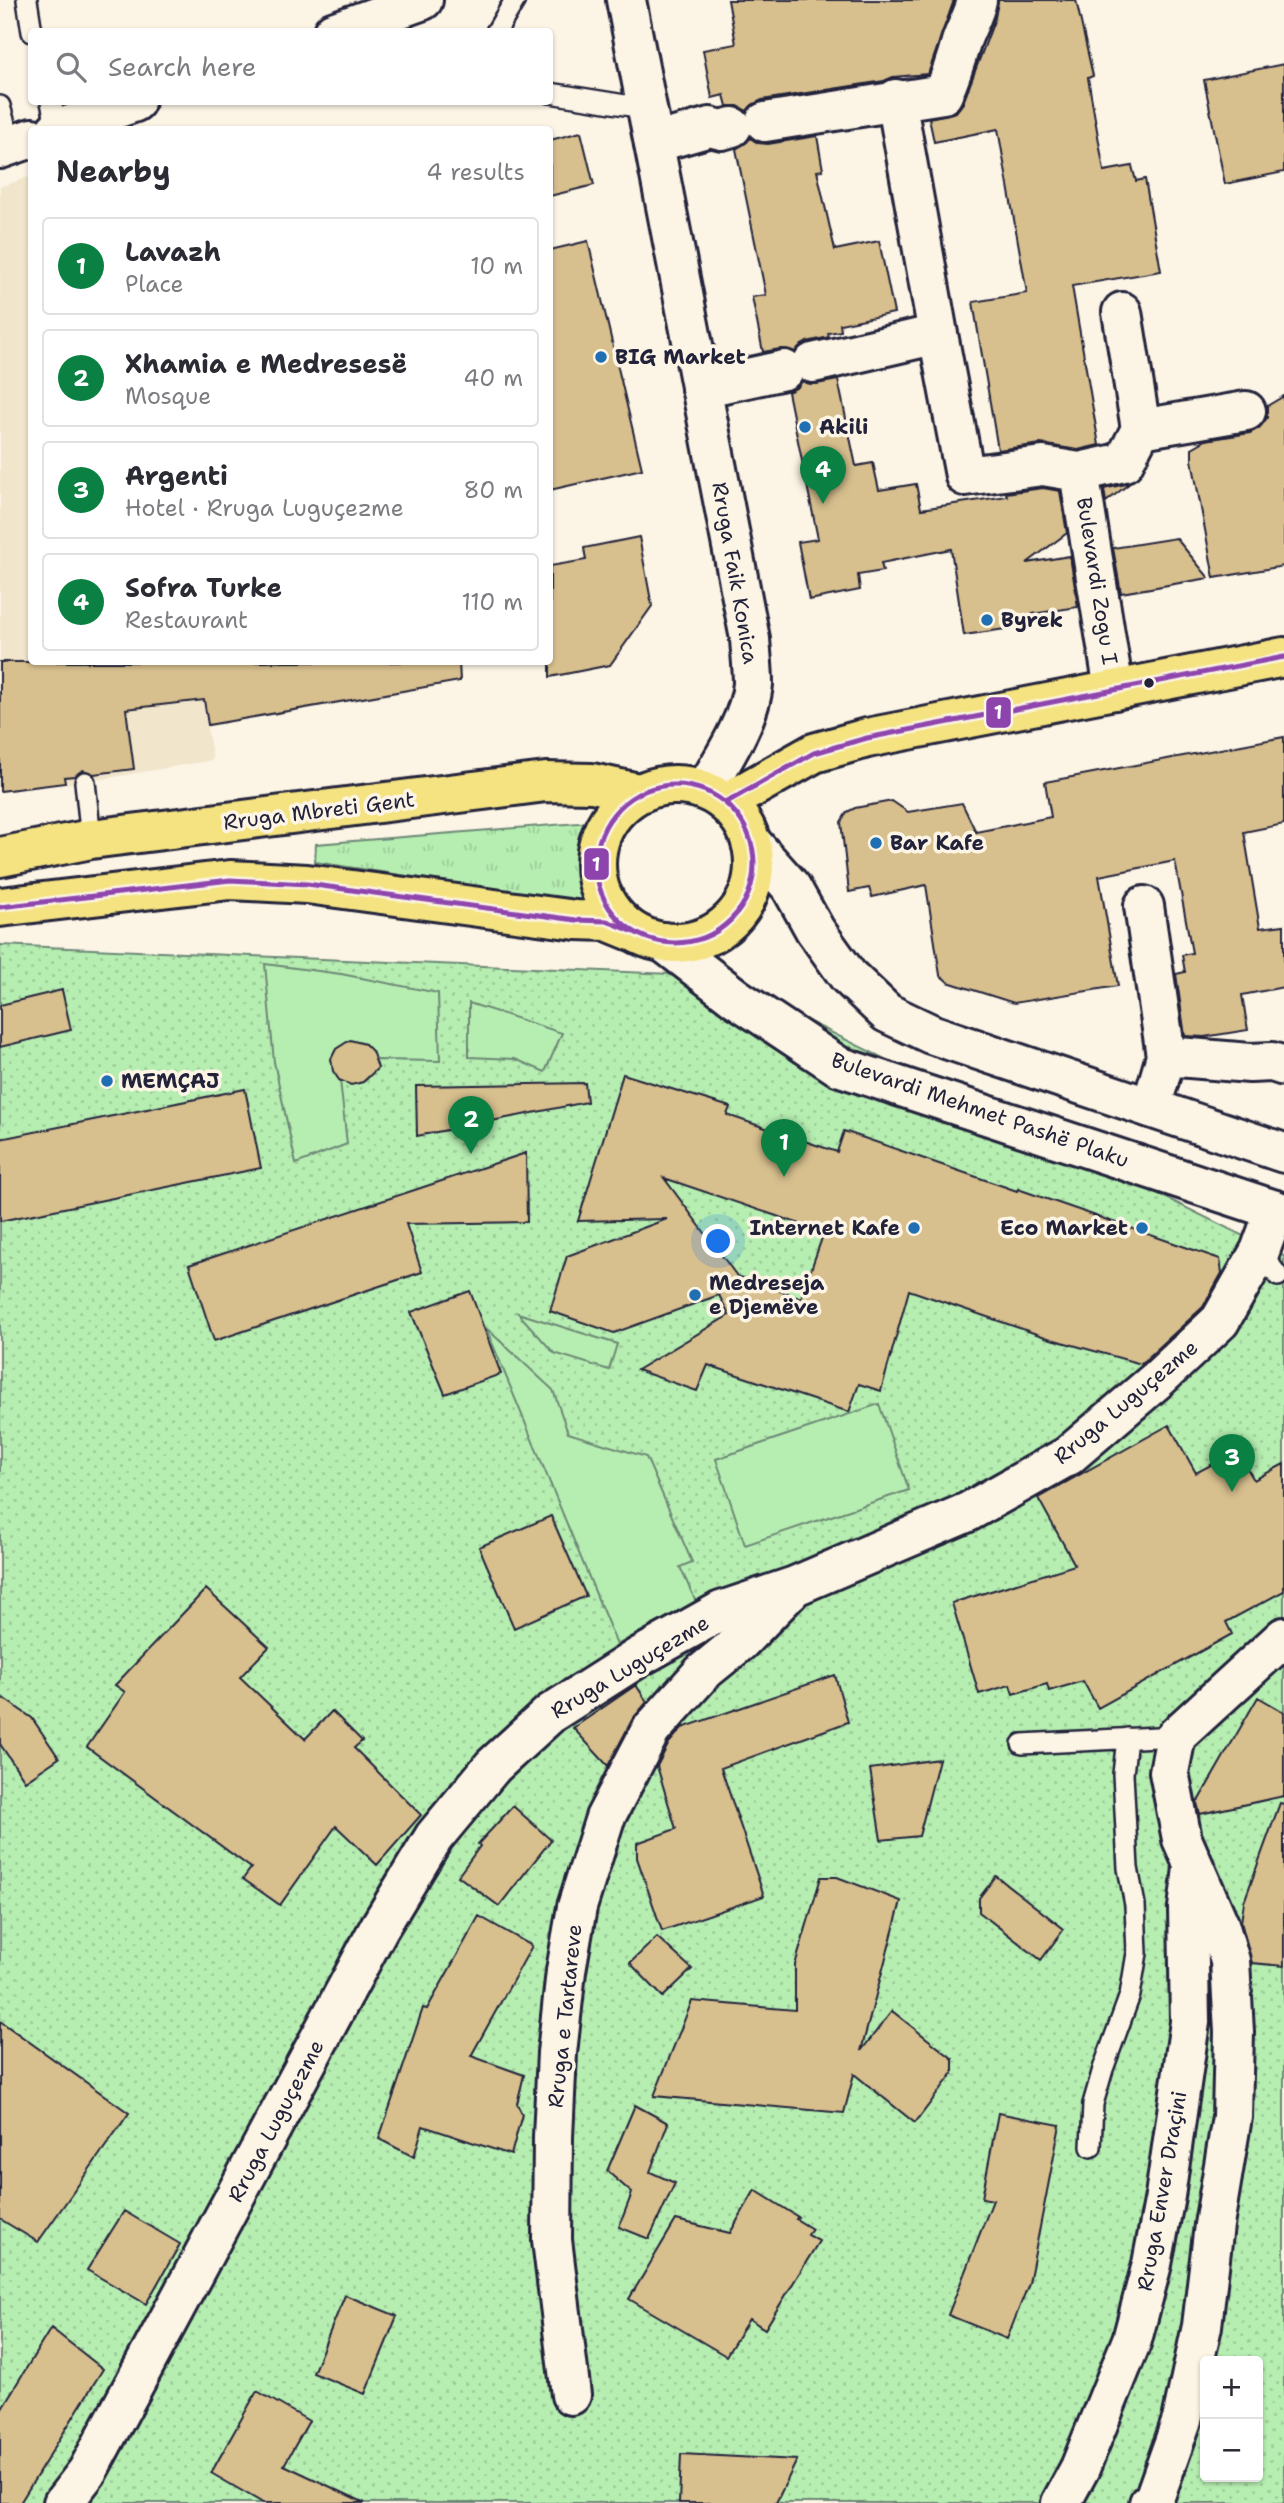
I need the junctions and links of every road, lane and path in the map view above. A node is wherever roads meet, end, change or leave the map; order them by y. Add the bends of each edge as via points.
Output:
1 (27, 0) edge
2 (423, 0) edge
3 (515, 0) edge
4 (626, 0) edge
5 (977, 0) edge
6 (31, 28) edge
7 (344, 28) edge
8 (498, 28) edge
9 (553, 93) edge
10 (897, 99) junction
11 (52, 105) edge
12 (126, 105) edge
13 (647, 105) junction
14 (0, 106) edge
15 (56, 126) edge
16 (66, 126) edge
17 (654, 143) junction
18 (14, 144) edge
19 (1122, 312) dead end
20 (938, 334) junction
21 (701, 388) junction
22 (1246, 411) dead end
23 (1141, 429) junction
24 (1061, 469) junction
25 (1284, 657) edge
26 (1114, 690) junction
27 (85, 782) dead end
28 (639, 793) junction
29 (715, 797) junction
30 (91, 839) junction
31 (751, 842) junction
32 (0, 857) edge
33 (1144, 906) dead end
34 (0, 907) edge
35 (649, 937) junction
36 (1166, 1056) junction
37 (1284, 1066) edge
38 (1150, 1108) junction
39 (1284, 1153) edge
40 (1279, 1211) edge
41 (795, 1586) junction
42 (1284, 1637) edge
43 (1176, 1735) junction
44 (1128, 1738) junction
45 (1022, 1744) dead end
46 (1193, 1864) junction
47 (1091, 2147) dead end
48 (571, 2395) dead end
49 (1153, 2502) edge
50 (63, 2503) edge
51 (1061, 2503) edge

1 - 6 lane
2 - 7 street
3 - 8 lane
4 - 13 street, Rruga Faik Konica
5 - 10 street via 943,94
9 - 13 lane
10 - 17 street via 722,130 710,127
10 - 20 street
11 - 15 lane
12 - 16 street
13 - 17 street, Rruga Faik Konica
14 - 18 lane
17 - 21 street, Rruga Faik Konica
19 - 23 street
20 - 21 street
20 - 24 street via 965,476
21 - 29 street, Rruga Faik Konica via 750,639 753,685
22 - 23 street
23 - 24 street, Bulevardi Zogu I via 1124,462
24 - 26 street, Bulevardi Zogu I
25 - 26 main road, Bulevardi Zogu I
26 - 29 main road, Bulevardi Zogu I via 867,738 814,753
27 - 30 lane
28 - 29 main road via 683,785
28 - 30 main road, Rruga Mbreti Gent via 592,783 546,782
28 - 35 main road via 605,826 597,873 603,896 616,916
29 - 31 main road via 741,821
30 - 32 main road, Rruga Mbreti Gent
31 - 35 main road via 754,868 749,894 735,916 715,933 690,942
31 - 38 street via 791,887 848,976 887,1013 931,1034
33 - 36 street
34 - 35 main road via 230,880 307,884 607,921
35 - 40 street, Bulevardi Mehmet Pashë Plaku via 838,1066
36 - 37 street
36 - 38 street
38 - 39 street
40 - 41 street, Rruga Luguçezme via 1269,1264 1220,1321 1068,1456 968,1512
41 - 48 street, Rruga e Tartareve via 703,1672 651,1730 605,1818 577,1907 558,2039 553,2137 552,2240
41 - 50 street, Rruga Luguçezme via 721,1611 551,1713 493,1766 434,1837 379,1928 88,2472
42 - 43 street
43 - 44 lane
43 - 46 street, Rruga Enver Draçini via 1169,1772 1172,1797
44 - 45 lane
44 - 47 lane via 1123,1774 1137,1953 1130,1995 1093,2104
46 - 49 street, Rruga Enver Draçini via 1230,1961 1232,2117 1197,2353 1182,2420
46 - 51 street, Rruga Enver Draçini via 1188,1908 1190,2022 1152,2264 1132,2340

